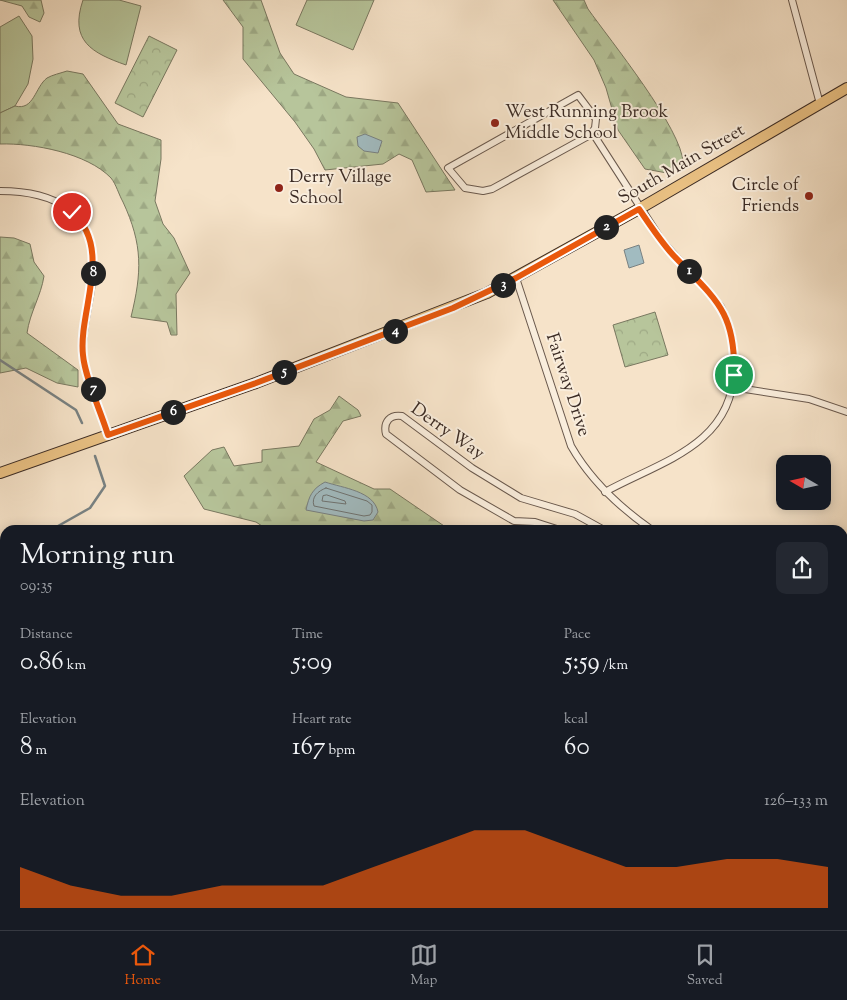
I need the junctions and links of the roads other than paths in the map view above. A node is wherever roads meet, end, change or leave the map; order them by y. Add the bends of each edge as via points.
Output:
1 (792, 0) edge
2 (847, 88) edge
3 (820, 104) junction
4 (592, 132) junction
5 (0, 190) edge
6 (639, 209) junction
7 (516, 278) junction
8 (732, 387) junction
9 (847, 412) edge
10 (108, 435) junction
11 (0, 473) edge
12 (604, 492) junction
13 (544, 525) edge
14 (595, 525) edge
15 (646, 525) edge

1 - 3 street
2 - 3 main road, South Main Street
3 - 6 main road, South Main Street
4 - 4 street via 595,115 578,94 448,168 465,188 487,191
4 - 6 street
5 - 10 street via 46,196 72,212 84,227 92,253 93,271 83,354
6 - 7 main road, South Main Street
6 - 8 street via 672,254 721,307 734,345
7 - 10 main road, South Main Street via 404,327
7 - 12 street, Fairway Drive via 565,434
8 - 9 street via 810,399
8 - 12 street via 720,419 693,447
10 - 11 main road, South Main Street
12 - 15 street, Fairway Drive
13 - 14 street, Derry Way via 514,520 460,490 386,434 388,420 392,416 402,416 472,468 521,498 575,514

